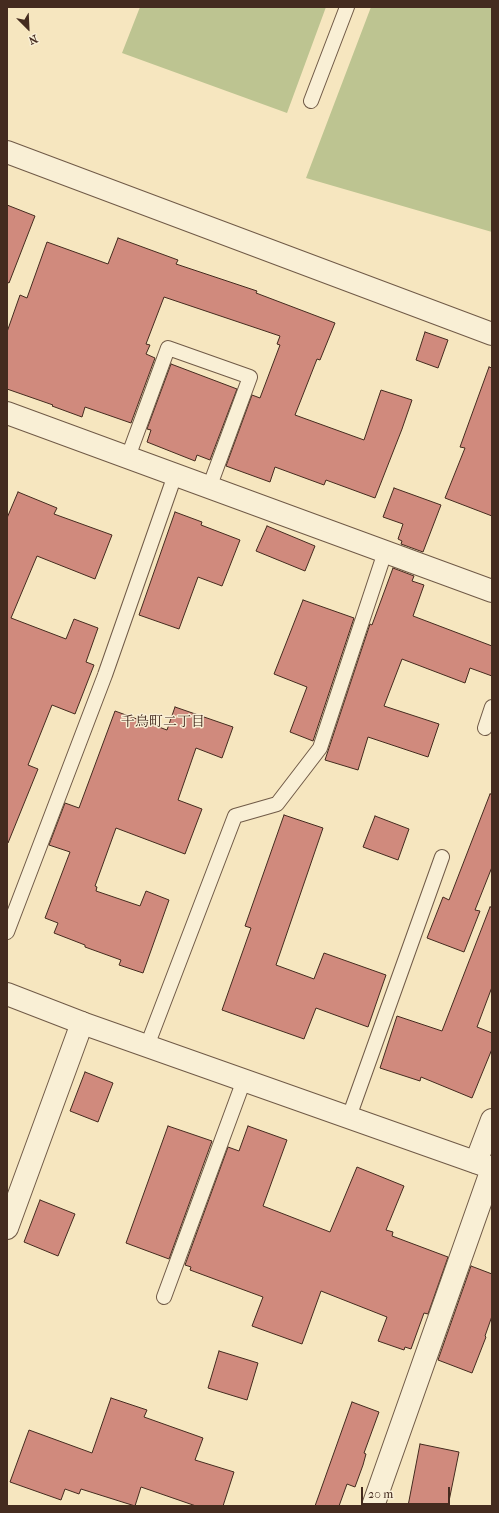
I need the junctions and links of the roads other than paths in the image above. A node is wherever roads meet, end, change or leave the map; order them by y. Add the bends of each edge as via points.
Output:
1 (347, 7) edge
2 (312, 101) dead end
3 (7, 152) edge
4 (492, 334) edge
5 (7, 413) edge
6 (128, 457) junction
7 (175, 475) junction
8 (209, 488) junction
9 (385, 552) junction
10 (492, 591) edge
11 (492, 707) edge
12 (485, 728) dead end
13 (442, 857) dead end
14 (7, 932) edge
15 (7, 994) edge
16 (82, 1023) junction
17 (147, 1046) junction
18 (244, 1080) junction
19 (348, 1117) junction
20 (492, 1120) edge
21 (487, 1166) edge
22 (7, 1228) edge
23 (164, 1297) dead end
24 (373, 1506) edge

1 - 2 lane
3 - 4 street
5 - 6 street
6 - 7 street
6 - 8 lane via 168,348 250,377
7 - 8 street
7 - 14 lane via 105,676
8 - 9 street
9 - 10 street
9 - 17 lane via 320,748 277,804 235,816
11 - 12 lane
13 - 19 lane
15 - 16 street
16 - 17 street
16 - 22 street
17 - 18 street
18 - 19 street
18 - 23 lane
19 - 21 street
20 - 21 street
21 - 24 street

